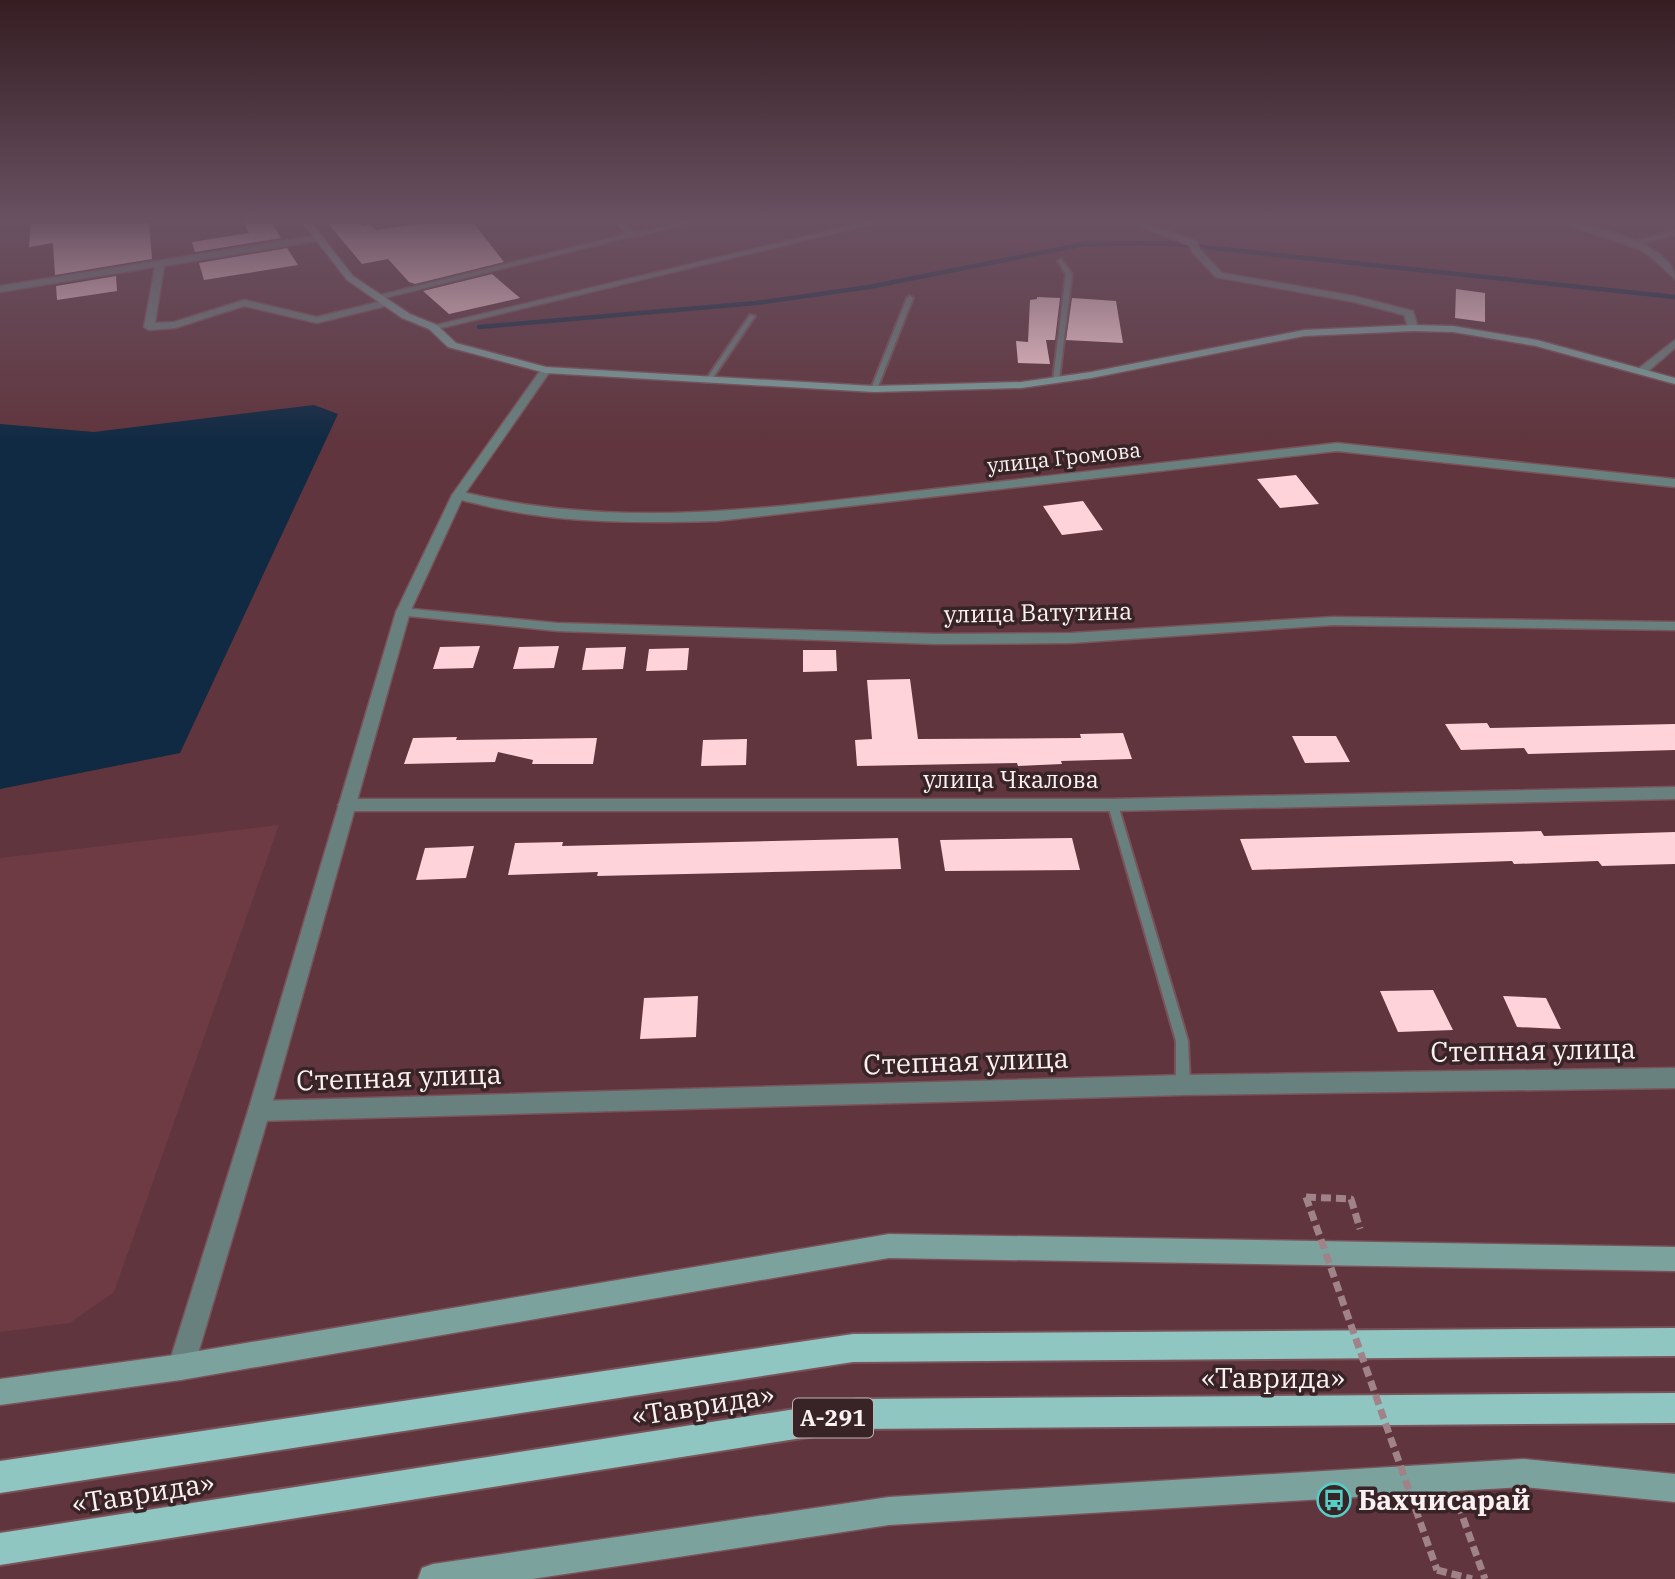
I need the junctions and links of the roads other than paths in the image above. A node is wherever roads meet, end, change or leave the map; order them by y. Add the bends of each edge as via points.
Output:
1 (155, 295) edge
2 (374, 295) edge
3 (403, 295) edge
4 (570, 295) edge
5 (1066, 295) edge
6 (1330, 295) edge
7 (910, 299) dead end
8 (382, 300) junction
9 (752, 316) dead end
10 (433, 327) junction
11 (1413, 328) junction
12 (1675, 343) edge
13 (546, 370) junction
14 (1642, 372) junction
15 (1056, 380) junction
16 (708, 381) junction
17 (1675, 381) edge
18 (874, 389) junction
19 (1675, 483) edge
20 (458, 495) junction
21 (403, 612) junction
22 (1675, 626) edge
23 (1675, 793) edge
24 (347, 805) junction
25 (1112, 805) junction
26 (1675, 1078) edge
27 (1183, 1085) junction
28 (259, 1111) junction
29 (1675, 1259) edge
30 (1675, 1342) edge
31 (181, 1367) junction
32 (0, 1392) edge
33 (1675, 1408) edge
34 (0, 1477) edge
35 (1675, 1488) edge
36 (0, 1549) edge
37 (433, 1579) edge

1 - 8 street via 149,327 244,303 317,320
2 - 8 main road
3 - 8 street
4 - 10 street
5 - 15 lane
6 - 11 street via 1409,313
7 - 18 lane
8 - 10 main road
9 - 16 lane
10 - 13 main road via 452,345
11 - 14 main road via 1453,329 1537,344
11 - 15 main road via 1304,332
12 - 14 street
13 - 16 main road
13 - 20 street
14 - 17 main road
15 - 18 main road
16 - 18 main road
19 - 20 street, улица Громова via 1337,447 717,517 632,519 552,513 495,506
20 - 21 street
21 - 22 street, улица Ватутина via 557,627 936,639 1071,638 1333,621
21 - 24 street
23 - 25 street, улица Чкалова
24 - 25 street, улица Чкалова
24 - 28 street
25 - 27 lane via 1182,1041
26 - 27 street, Степная улица
27 - 28 street, Степная улица
28 - 31 street
29 - 31 main road via 889,1246
30 - 34 highway, «Таврида» via 853,1348
31 - 32 main road
33 - 36 highway, «Таврида» / А-291 via 859,1414
35 - 37 main road via 1522,1473 889,1511

